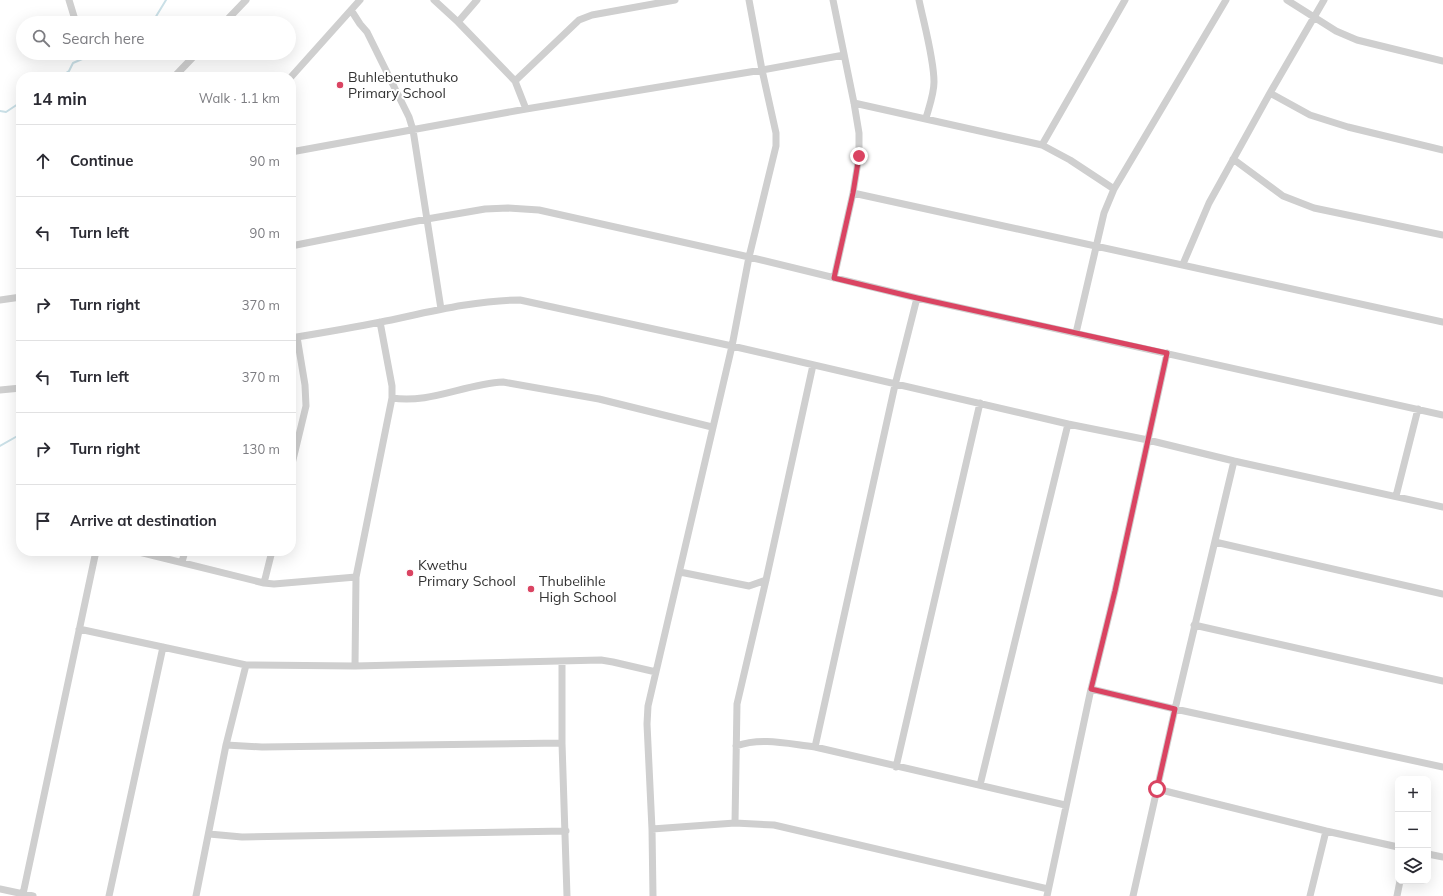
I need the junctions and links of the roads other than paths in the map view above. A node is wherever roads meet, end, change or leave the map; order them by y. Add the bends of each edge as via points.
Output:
1 (69, 0) edge
2 (246, 0) edge
3 (360, 0) edge
4 (434, 0) edge
5 (477, 0) edge
6 (675, 0) edge
7 (749, 0) edge
8 (833, 0) edge
9 (918, 0) edge
10 (1125, 0) edge
11 (1226, 0) edge
12 (1286, 0) edge
13 (1324, 0) edge
14 (660, 1) edge
15 (351, 10) junction
16 (74, 16) edge
17 (231, 16) edge
18 (1313, 17) junction
19 (458, 22) junction
20 (844, 55) junction
21 (190, 60) edge
22 (1443, 61) edge
23 (762, 70) junction
24 (179, 72) edge
25 (295, 72) edge
26 (516, 81) junction
27 (1270, 93) junction
28 (854, 103) junction
29 (526, 109) junction
30 (926, 118) junction
31 (413, 130) junction
32 (1042, 145) junction
33 (1443, 150) edge
34 (296, 151) edge
35 (1233, 159) junction
36 (1114, 189) junction
37 (853, 193) junction
38 (427, 219) junction
39 (1443, 235) edge
40 (296, 245) edge
41 (1096, 247) junction
42 (749, 256) junction
43 (1183, 264) junction
44 (834, 278) junction
45 (16, 298) edge
46 (917, 298) junction
47 (0, 300) edge
48 (441, 309) junction
49 (380, 322) junction
50 (1443, 322) edge
51 (1076, 333) junction
52 (296, 338) edge
53 (732, 346) junction
54 (296, 347) edge
55 (1167, 353) junction
56 (813, 365) junction
57 (895, 385) junction
58 (16, 388) edge
59 (0, 390) edge
60 (392, 398) junction
61 (980, 402) junction
62 (1418, 409) junction
63 (1443, 415) edge
64 (1068, 424) junction
65 (712, 427) junction
66 (1148, 440) junction
67 (296, 447) edge
68 (1234, 461) junction
69 (1396, 496) junction
70 (1443, 506) edge
71 (1215, 542) junction
72 (95, 556) edge
73 (156, 556) edge
74 (184, 556) edge
75 (271, 556) edge
76 (182, 562) junction
77 (680, 572) junction
78 (356, 577) junction
79 (766, 580) junction
80 (264, 583) junction
81 (1443, 594) edge
82 (1194, 626) junction
83 (79, 629) junction
84 (163, 647) junction
85 (562, 662) junction
86 (246, 664) junction
87 (355, 666) junction
88 (656, 672) junction
89 (1443, 681) edge
90 (1091, 689) junction
91 (1175, 709) junction
92 (562, 743) junction
93 (226, 745) junction
94 (736, 746) junction
95 (815, 747) junction
96 (896, 767) junction
97 (1443, 767) edge
98 (980, 786) junction
99 (1157, 789) junction
100 (1065, 805) junction
101 (735, 822) junction
102 (652, 829) junction
103 (566, 831) junction
104 (1326, 831) junction
105 (209, 834) junction
106 (1395, 846) edge
107 (1431, 855) edge
108 (1443, 857) edge
109 (1399, 884) edge
110 (0, 888) edge
111 (1048, 892) edge
112 (23, 894) junction
113 (34, 896) edge
114 (109, 896) edge
115 (196, 896) edge
116 (567, 896) edge
117 (653, 896) edge
118 (1133, 896) edge
119 (1310, 896) edge
120 (1397, 896) edge

1 - 16 street
2 - 17 street
3 - 15 street
4 - 19 street
5 - 19 street
6 - 14 street
7 - 23 street
8 - 20 street
9 - 30 street via 934,82
10 - 32 street
11 - 36 street
12 - 18 street
13 - 18 street
14 - 26 street via 592,14 579,20
15 - 25 street
15 - 31 street via 367,32
18 - 22 street via 1357,40
18 - 27 street
19 - 26 street
20 - 23 street
20 - 28 street
21 - 24 street
23 - 29 street
23 - 42 street via 776,133 776,146
26 - 29 street
27 - 33 street via 1310,114 1348,127
27 - 35 street
28 - 30 street
28 - 37 street via 859,133 859,156
29 - 31 street
30 - 32 street
31 - 34 street
31 - 38 street
32 - 36 street
35 - 39 street via 1283,196 1301,204
35 - 43 street via 1208,203
36 - 41 street via 1104,212
37 - 41 street
37 - 44 street
38 - 40 street
38 - 42 street via 485,209 538,210
38 - 48 street
41 - 43 street
41 - 51 street
42 - 44 street
42 - 53 street
43 - 50 street
44 - 46 street
45 - 47 street
46 - 51 street
46 - 57 street
48 - 49 street
48 - 53 street via 520,300
49 - 52 street
49 - 60 street
51 - 55 street
53 - 56 street
53 - 65 street
54 - 67 street via 305,385 306,406
55 - 62 street
55 - 66 street
56 - 57 street
56 - 79 street
57 - 61 street
57 - 95 street
58 - 59 street
60 - 65 street via 420,398 503,382 599,399
60 - 78 street
61 - 64 street
61 - 96 street
62 - 63 street
62 - 69 street
64 - 66 street
64 - 98 street
65 - 77 street
66 - 68 street
66 - 90 street
68 - 69 street
68 - 71 street
69 - 70 street
71 - 81 street
71 - 82 street
72 - 83 street
73 - 76 street
74 - 76 street
75 - 80 street
76 - 80 street
77 - 79 street via 749,586
77 - 88 street
78 - 80 street
78 - 87 street
79 - 94 street via 739,692
82 - 89 street
82 - 91 street
83 - 84 street
83 - 112 street
84 - 86 street
84 - 114 street
85 - 87 street
85 - 88 street via 601,660
85 - 92 street
86 - 87 street
86 - 93 street
88 - 102 street via 647,717
90 - 91 street
90 - 100 street
91 - 97 street
91 - 99 street
92 - 93 street via 262,747
92 - 103 street
93 - 105 street
94 - 95 street via 761,741
94 - 101 street
95 - 96 street
96 - 98 street
98 - 100 street
99 - 104 street
99 - 118 street
100 - 111 street
101 - 102 street
101 - 111 street via 794,828
102 - 117 street
103 - 105 street via 242,837
103 - 116 street
104 - 106 street
104 - 119 street
105 - 115 street
107 - 108 street
109 - 120 street
110 - 112 street
112 - 113 street

